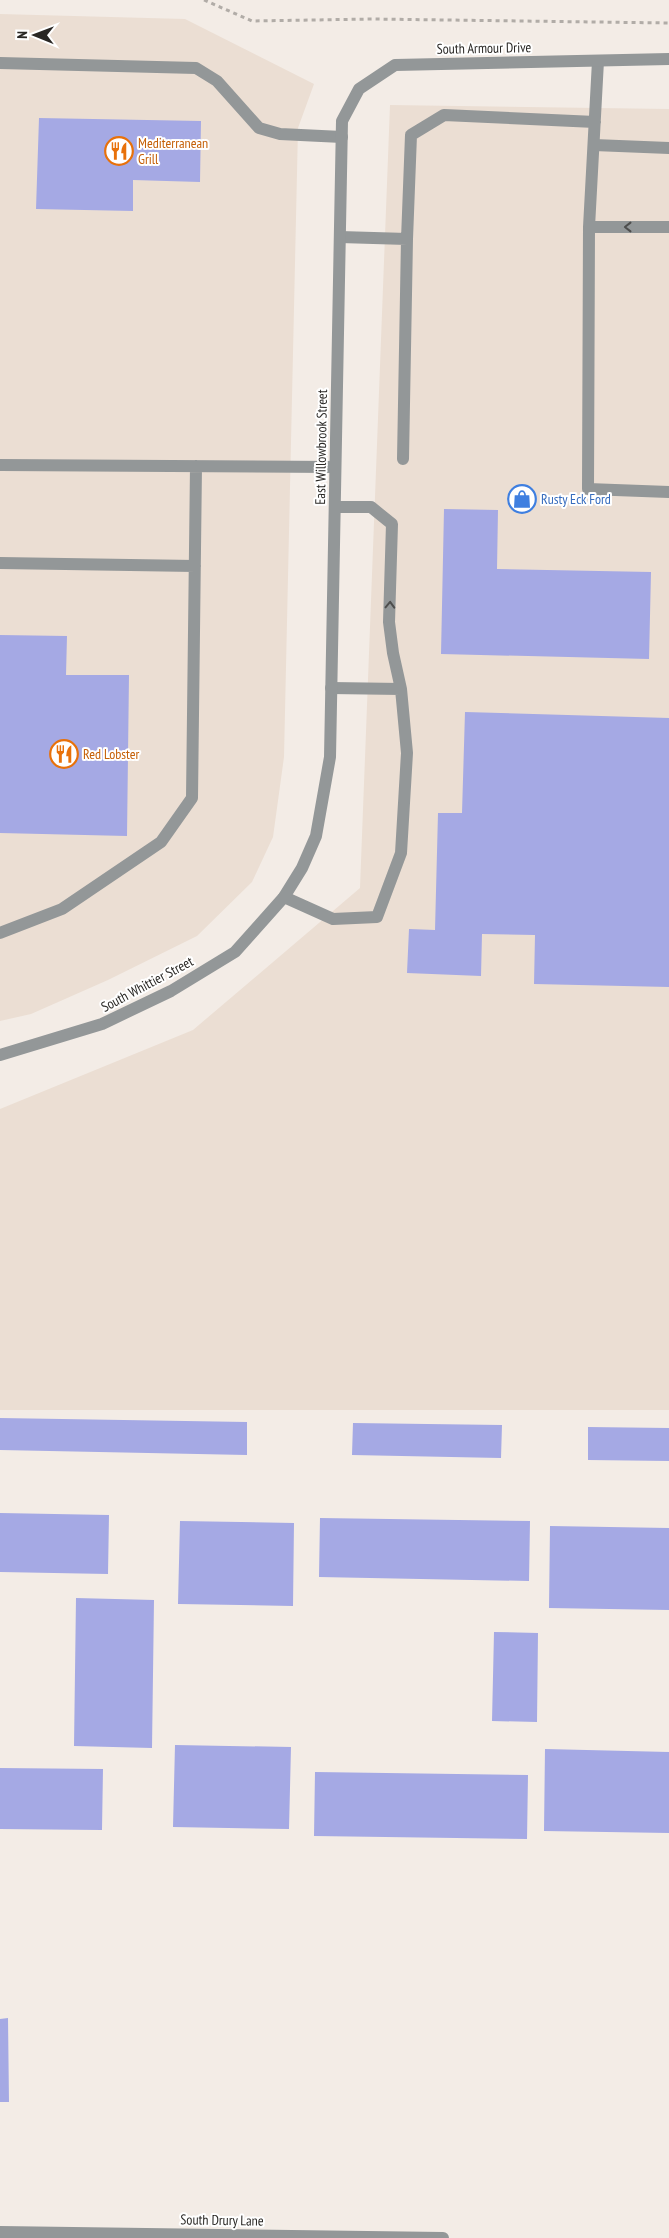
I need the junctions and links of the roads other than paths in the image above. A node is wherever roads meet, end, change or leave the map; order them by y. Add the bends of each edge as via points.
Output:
1 (669, 59) edge
2 (598, 61) junction
3 (0, 63) edge
4 (595, 122) junction
5 (342, 137) junction
6 (594, 145) junction
7 (669, 148) edge
8 (589, 227) junction
9 (669, 227) edge
10 (340, 237) junction
11 (407, 240) junction
12 (403, 459) dead end
13 (0, 465) edge
14 (196, 466) junction
15 (335, 467) junction
16 (669, 492) edge
17 (334, 507) junction
18 (0, 563) edge
19 (195, 566) junction
20 (331, 688) junction
21 (401, 689) junction
22 (330, 757) joint
23 (284, 897) junction
24 (0, 932) edge
25 (0, 1055) edge
26 (0, 2232) edge
27 (443, 2238) edge

1 - 2 street, South Armour Drive
2 - 4 street
2 - 5 street, South Armour Drive via 395,65 359,89 342,121
3 - 5 street via 196,68 217,81 259,128 280,134
4 - 6 street
4 - 11 street via 444,115 411,135
5 - 10 street, East Willowbrook Street
6 - 7 street
6 - 8 street
9 -> 8 street
8 - 16 street via 588,489
10 - 11 street
10 - 15 street, East Willowbrook Street
11 - 12 street
13 - 14 street
14 - 15 street
14 - 19 street
15 - 17 street, East Willowbrook Street
17 - 20 street, East Willowbrook Street
21 -> 17 street via 392,653 389,622 392,524 371,506
18 - 19 street
19 - 24 street via 192,798 161,842 62,909
20 - 21 street
20 - 22 street, East Willowbrook Street
21 - 23 street via 407,753 401,853 377,917 333,919
22 - 23 street, South Whittier Street via 316,836
23 - 25 street, South Whittier Street via 235,952 172,991 102,1024
26 - 27 street, South Drury Lane

